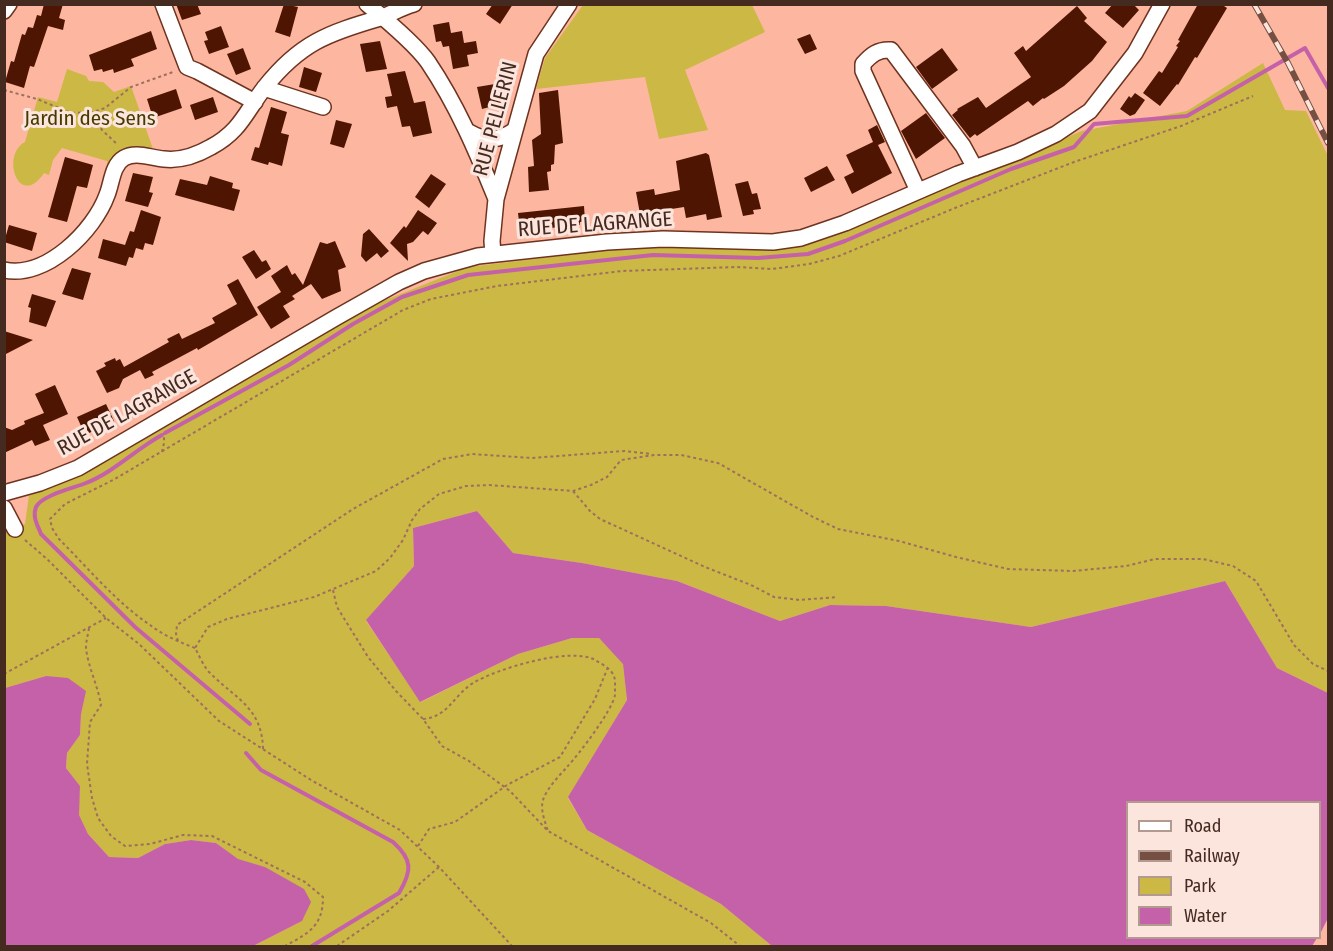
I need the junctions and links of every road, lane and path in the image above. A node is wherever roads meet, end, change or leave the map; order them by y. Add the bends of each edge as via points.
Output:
1 (9, 4) edge
2 (163, 4) edge
3 (367, 4) edge
4 (414, 4) edge
5 (569, 4) edge
6 (1162, 4) edge
7 (4, 11) edge
8 (383, 17) junction
9 (187, 67) junction
10 (264, 88) junction
11 (4, 90) edge
12 (1253, 96) dead end
13 (255, 102) junction
14 (323, 107) dead end
15 (93, 112) junction
16 (515, 130) junction
17 (469, 132) junction
18 (133, 154) junction
19 (975, 168) junction
20 (918, 191) junction
21 (496, 200) junction
22 (493, 254) junction
23 (4, 270) edge
24 (654, 455) junction
25 (573, 491) junction
26 (4, 493) edge
27 (4, 508) edge
28 (15, 529) joint
29 (333, 590) junction
30 (837, 597) dead end
31 (106, 618) junction
32 (89, 628) junction
33 (178, 641) junction
34 (195, 648) junction
35 (608, 668) junction
36 (1329, 671) edge
37 (4, 674) edge
38 (423, 719) junction
39 (263, 749) junction
40 (504, 787) junction
41 (548, 831) junction
42 (417, 846) junction
43 (439, 867) junction
44 (285, 946) edge
45 (337, 946) edge
46 (512, 946) edge
47 (740, 946) edge

1 - 7 street
2 - 9 street
3 - 8 street
4 - 8 street
5 - 16 street, RUE PELLERIN via 536,54
6 - 19 street, RUE DE LAGRANGE via 1136,53 1090,111 1056,134
8 - 10 street via 327,35 301,50
8 - 17 street via 427,60
9 - 13 street
9 - 15 path via 131,87 105,108
10 - 13 street
10 - 14 street
11 - 15 path via 71,113
12 - 33 path via 955,207 839,256 809,264 622,271 497,286 431,299 404,310 65,504 50,519 59,539 122,602
13 - 18 street via 242,123 211,148 187,158
15 - 18 path via 111,141
16 - 17 street via 503,138 490,139
16 - 21 street, RUE PELLERIN
17 - 21 street
18 - 23 street via 121,159 97,216 82,236 52,259 19,272
19 - 20 street, RUE DE LAGRANGE
19 - 20 street via 891,50 883,49 872,54 863,64 863,71
20 - 22 street, RUE DE LAGRANGE via 801,238 773,242 618,241
21 - 22 street, RUE PELLERIN
22 - 26 street, RUE DE LAGRANGE via 451,262 399,282 78,468
24 - 25 path via 621,460 607,477
24 - 33 path via 624,451 532,458 472,454 443,459 353,509 177,625
24 - 36 path via 681,455 718,463 838,529 1008,569 1073,571 1155,559 1203,559 1233,566 1256,581 1293,645 1313,664
25 - 29 path via 489,485 466,486 439,494 420,509 403,540 376,571
25 - 30 path via 600,519 774,597
27 - 28 street
28 - 31 path
29 - 34 path via 207,627
29 - 38 path via 337,607 368,657
31 - 32 path
31 - 39 path via 139,644 219,721
32 - 37 path
32 - 44 path via 88,659 101,705 90,722 87,764 98,818 111,836 125,846 183,835 212,836 306,882 323,897 323,913 315,927
33 - 34 path
34 - 39 path via 211,675 254,713
35 - 38 path via 588,656 574,655 508,667 472,684 435,718
35 - 40 path via 595,699 560,757
35 - 41 path via 615,677 615,697 543,800
38 - 40 path via 442,746 469,760
39 - 42 path via 400,830
40 - 41 path
40 - 42 path via 455,822 429,829
41 - 47 path via 711,923
42 - 43 path
43 - 45 path via 388,911
43 - 46 path

